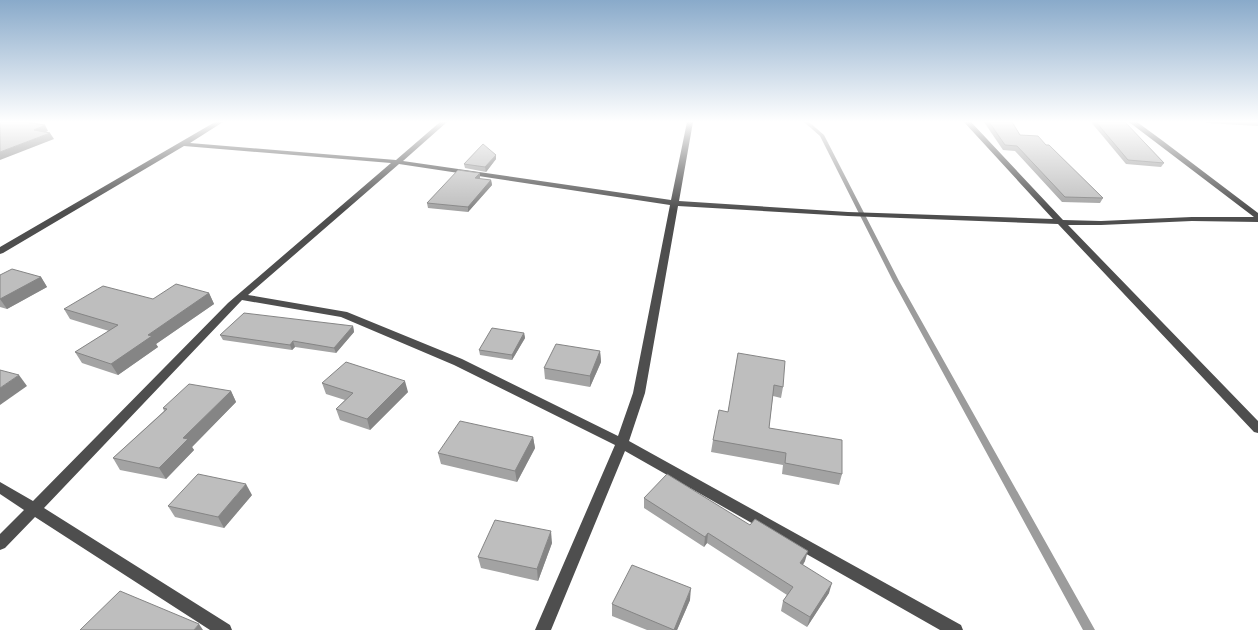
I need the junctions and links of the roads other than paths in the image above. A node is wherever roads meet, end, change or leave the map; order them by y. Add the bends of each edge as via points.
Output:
1 (170, 151) edge
2 (271, 151) edge
3 (411, 151) edge
4 (684, 151) edge
5 (995, 151) edge
6 (1174, 151) edge
7 (399, 162) junction
8 (674, 203) junction
9 (1258, 217) edge
10 (1258, 220) edge
11 (1061, 222) junction
12 (0, 252) edge
13 (240, 297) junction
14 (1258, 429) edge
15 (622, 443) junction
16 (0, 487) edge
17 (36, 508) junction
18 (0, 544) edge
19 (224, 630) edge
20 (542, 630) edge
21 (955, 630) edge

1 - 12 street
2 - 7 street
3 - 7 street
4 - 8 street
5 - 11 street
6 - 9 street
7 - 8 street
7 - 13 street
8 - 11 street via 848,214
8 - 15 street via 639,393
10 - 11 street
11 - 14 street
13 - 15 street via 343,314 458,362
13 - 17 street
15 - 20 street
15 - 21 street
16 - 17 street
17 - 18 street
17 - 19 street

